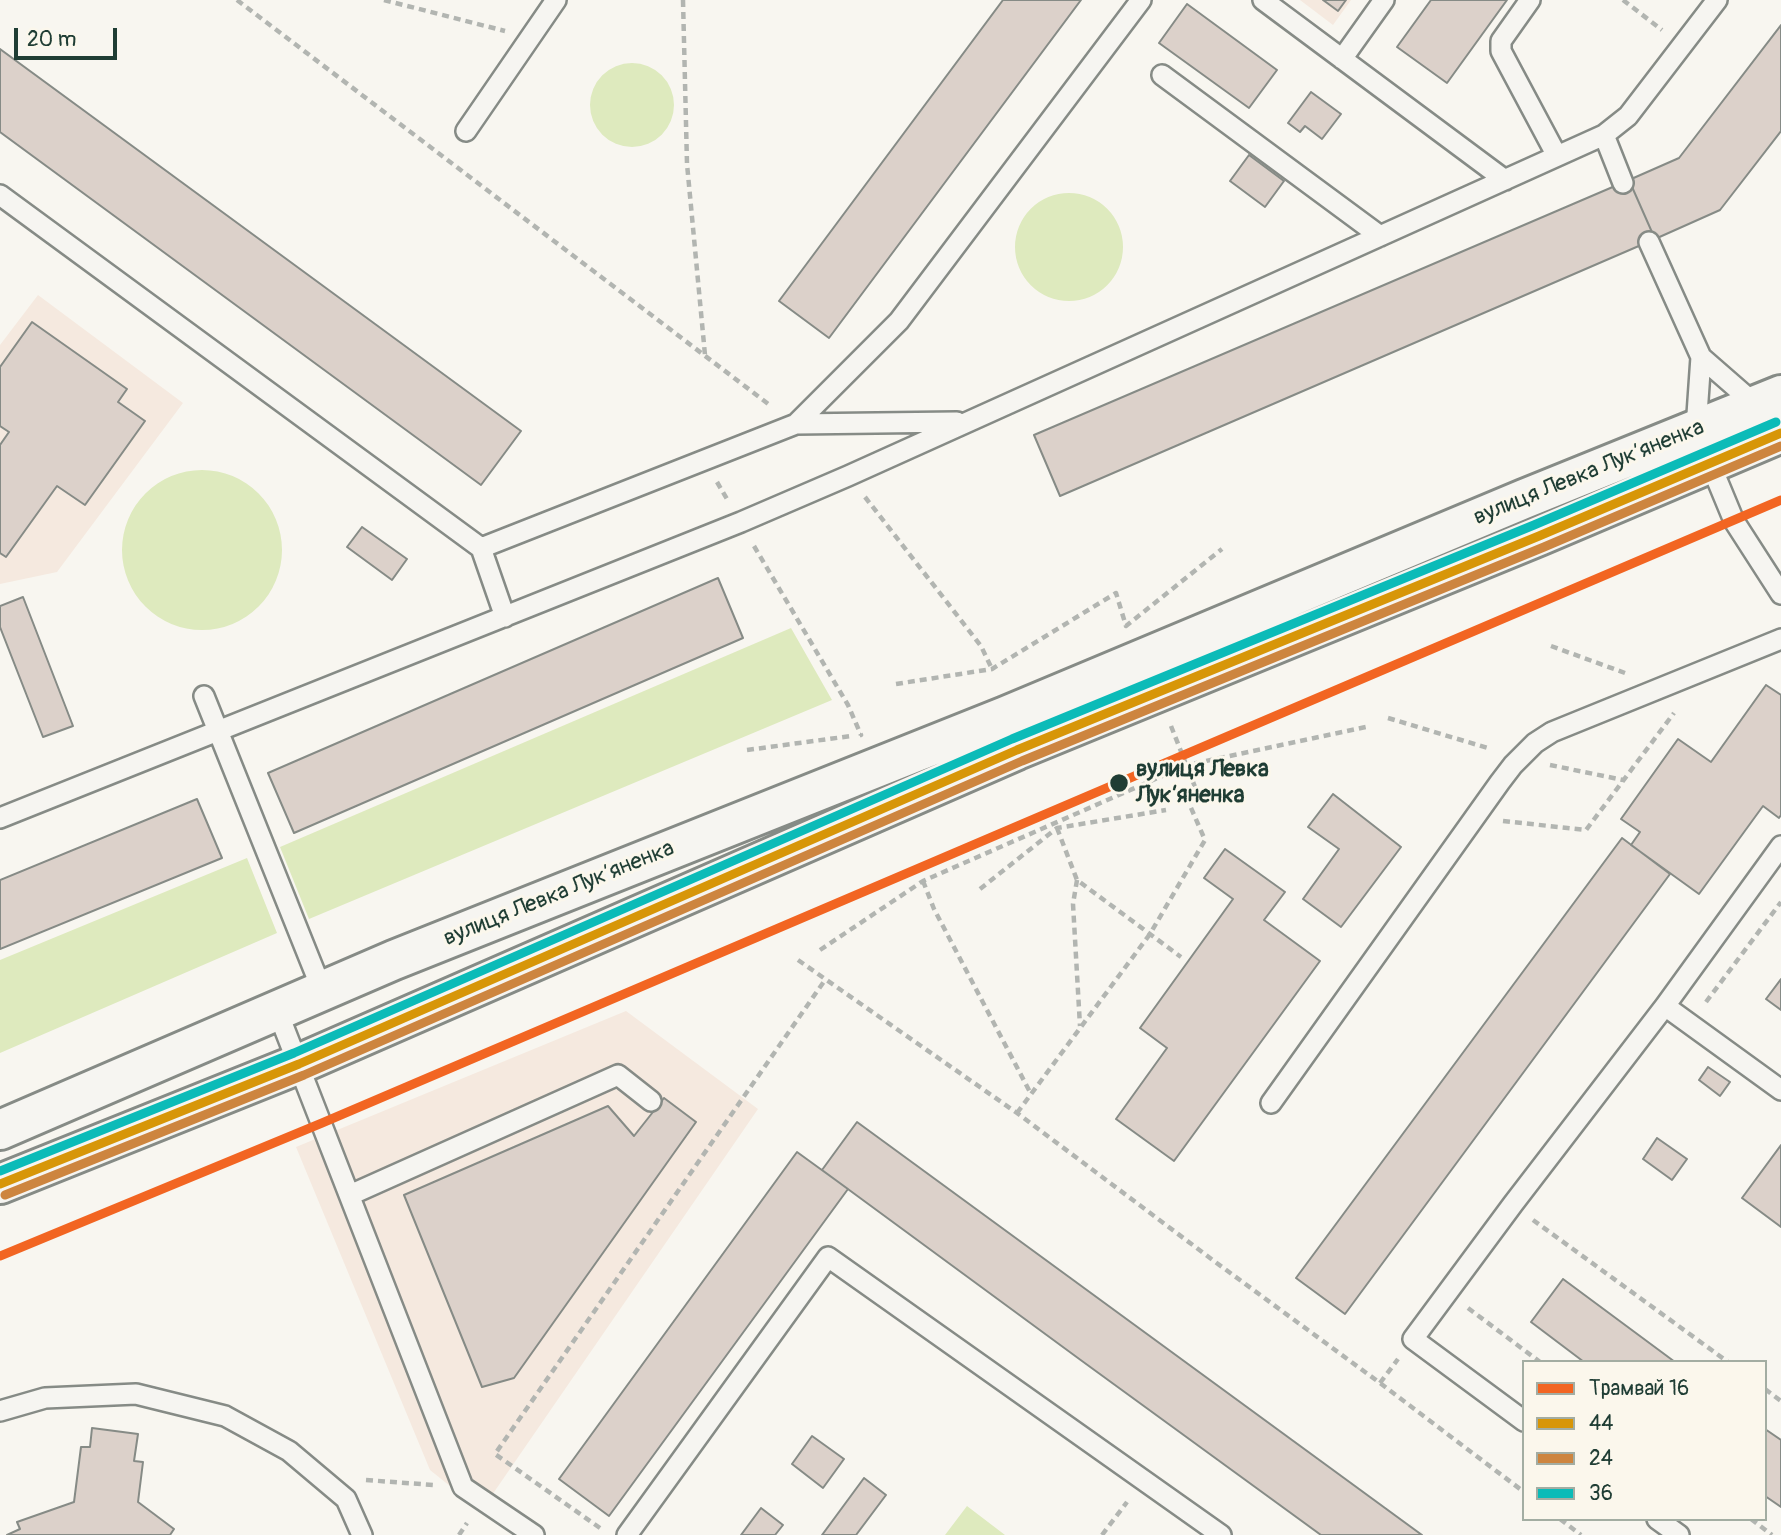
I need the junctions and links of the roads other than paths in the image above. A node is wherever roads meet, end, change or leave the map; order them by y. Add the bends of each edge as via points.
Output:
1 (556, 0) edge
2 (1141, 0) edge
3 (1262, 0) edge
4 (1384, 0) edge
5 (1530, 0) edge
6 (1717, 0) edge
7 (1342, 59) junction
8 (1161, 75) dead end
9 (466, 131) dead end
10 (1604, 135) junction
11 (1557, 156) junction
12 (1505, 180) junction
13 (1623, 183) dead end
14 (0, 195) edge
15 (1380, 236) junction
16 (1649, 242) dead end
17 (1701, 357) junction
18 (1769, 400) edge
19 (965, 422) junction
20 (796, 424) junction
21 (1781, 433) edge
22 (1703, 446) junction
23 (481, 548) junction
24 (1781, 594) edge
25 (505, 617) junction
26 (1781, 639) edge
27 (204, 696) dead end
28 (218, 731) junction
29 (1500, 782) junction
30 (0, 818) edge
31 (1781, 846) edge
32 (1369, 966) junction
33 (322, 990) junction
34 (1665, 1006) junction
35 (277, 1010) junction
36 (299, 1064) junction
37 (1781, 1090) edge
38 (650, 1101) dead end
39 (1271, 1103) dead end
40 (0, 1130) edge
41 (0, 1184) edge
42 (349, 1195) junction
43 (0, 1411) edge
44 (1522, 1420) edge
45 (1660, 1521) edge
46 (362, 1535) edge
47 (534, 1535) edge
48 (627, 1535) edge
49 (1221, 1535) edge
50 (1679, 1535) edge

1 - 9 lane
2 - 20 lane via 899,321
3 - 7 lane
4 - 7 lane
5 - 11 lane via 1501,41 1501,51
6 - 10 lane via 1628,116
7 - 12 lane
8 - 15 lane
10 - 11 lane
10 - 13 lane
11 - 12 lane
12 - 15 lane
14 - 23 lane
15 - 19 lane
16 - 17 lane
17 - 18 lane
17 - 22 lane
18 - 22 main road, вулиця Левка Лукʼяненка
19 - 20 lane
19 - 25 lane via 741,522
20 - 23 lane
21 - 22 main road, вулиця Левка Лукʼяненка
22 - 24 lane via 1734,521
22 - 33 main road, вулиця Левка Лукʼяненка via 1524,499 1006,716
22 - 36 main road, вулиця Левка Лукʼяненка via 1539,536 1005,756
23 - 25 lane
25 - 28 lane
26 - 29 lane via 1552,732 1535,743
27 - 28 lane
28 - 30 lane
28 - 33 lane
29 - 32 lane
29 - 32 lane via 1480,791 1367,946
31 - 34 lane
32 - 39 lane
33 - 35 main road, вулиця Левка Лукʼяненка
34 - 37 lane
34 - 44 lane via 1413,1339
35 - 36 lane
35 - 40 main road, вулиця Левка Лукʼяненка
36 - 41 main road, вулиця Левка Лукʼяненка
36 - 42 lane
38 - 42 lane via 618,1075
42 - 47 lane via 463,1487
43 - 46 lane via 45,1398 136,1394 225,1416 289,1451 346,1499
45 - 50 lane
48 - 49 lane via 828,1256

